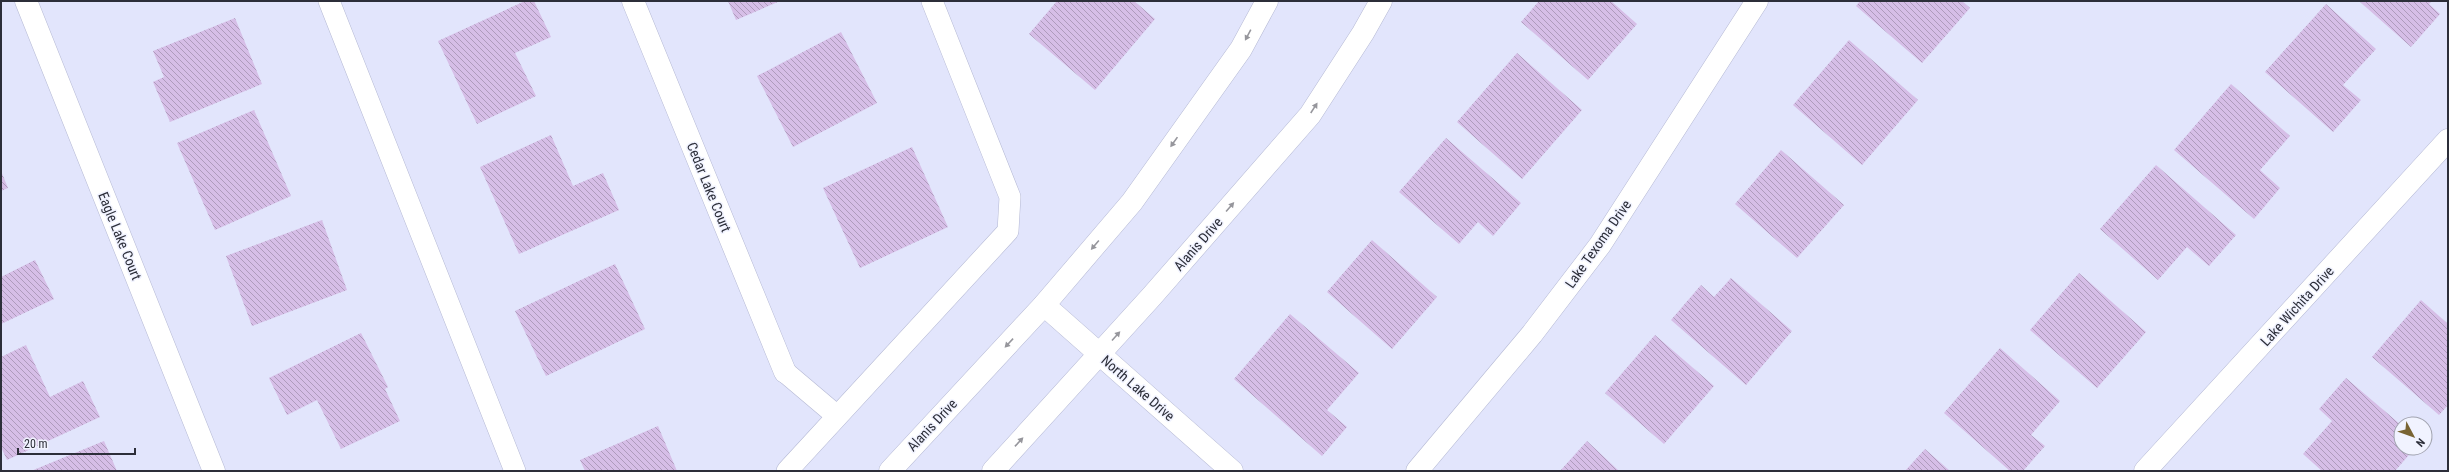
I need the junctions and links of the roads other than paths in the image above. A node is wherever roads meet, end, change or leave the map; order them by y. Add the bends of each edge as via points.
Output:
1 (26, 1) edge
2 (329, 1) edge
3 (634, 1) edge
4 (932, 1) edge
5 (1267, 1) edge
6 (1381, 1) edge
7 (1757, 1) edge
8 (2448, 140) edge
9 (1044, 305) junction
10 (1100, 355) junction
11 (785, 372) joint
12 (837, 416) junction
13 (214, 471) edge
14 (515, 471) edge
15 (787, 471) edge
16 (890, 471) edge
17 (993, 471) edge
18 (1232, 471) edge
19 (1417, 471) edge
20 (2145, 471) edge

1 - 13 street, Eagle Lake Court
2 - 14 lane
3 - 11 street, Cedar Lake Court
4 - 12 lane via 1010,197 1008,231
5 -> 9 street, Alanis Drive via 1241,49 1132,202
10 -> 6 street, Alanis Drive via 1310,115
7 - 19 street, Lake Texoma Drive via 1600,245 1532,334
8 - 20 street, Lake Wichita Drive
9 - 10 street, North Lake Drive
9 -> 16 street, Alanis Drive
17 -> 10 street, Alanis Drive
10 - 18 street, North Lake Drive
11 - 12 lane
12 - 15 lane

